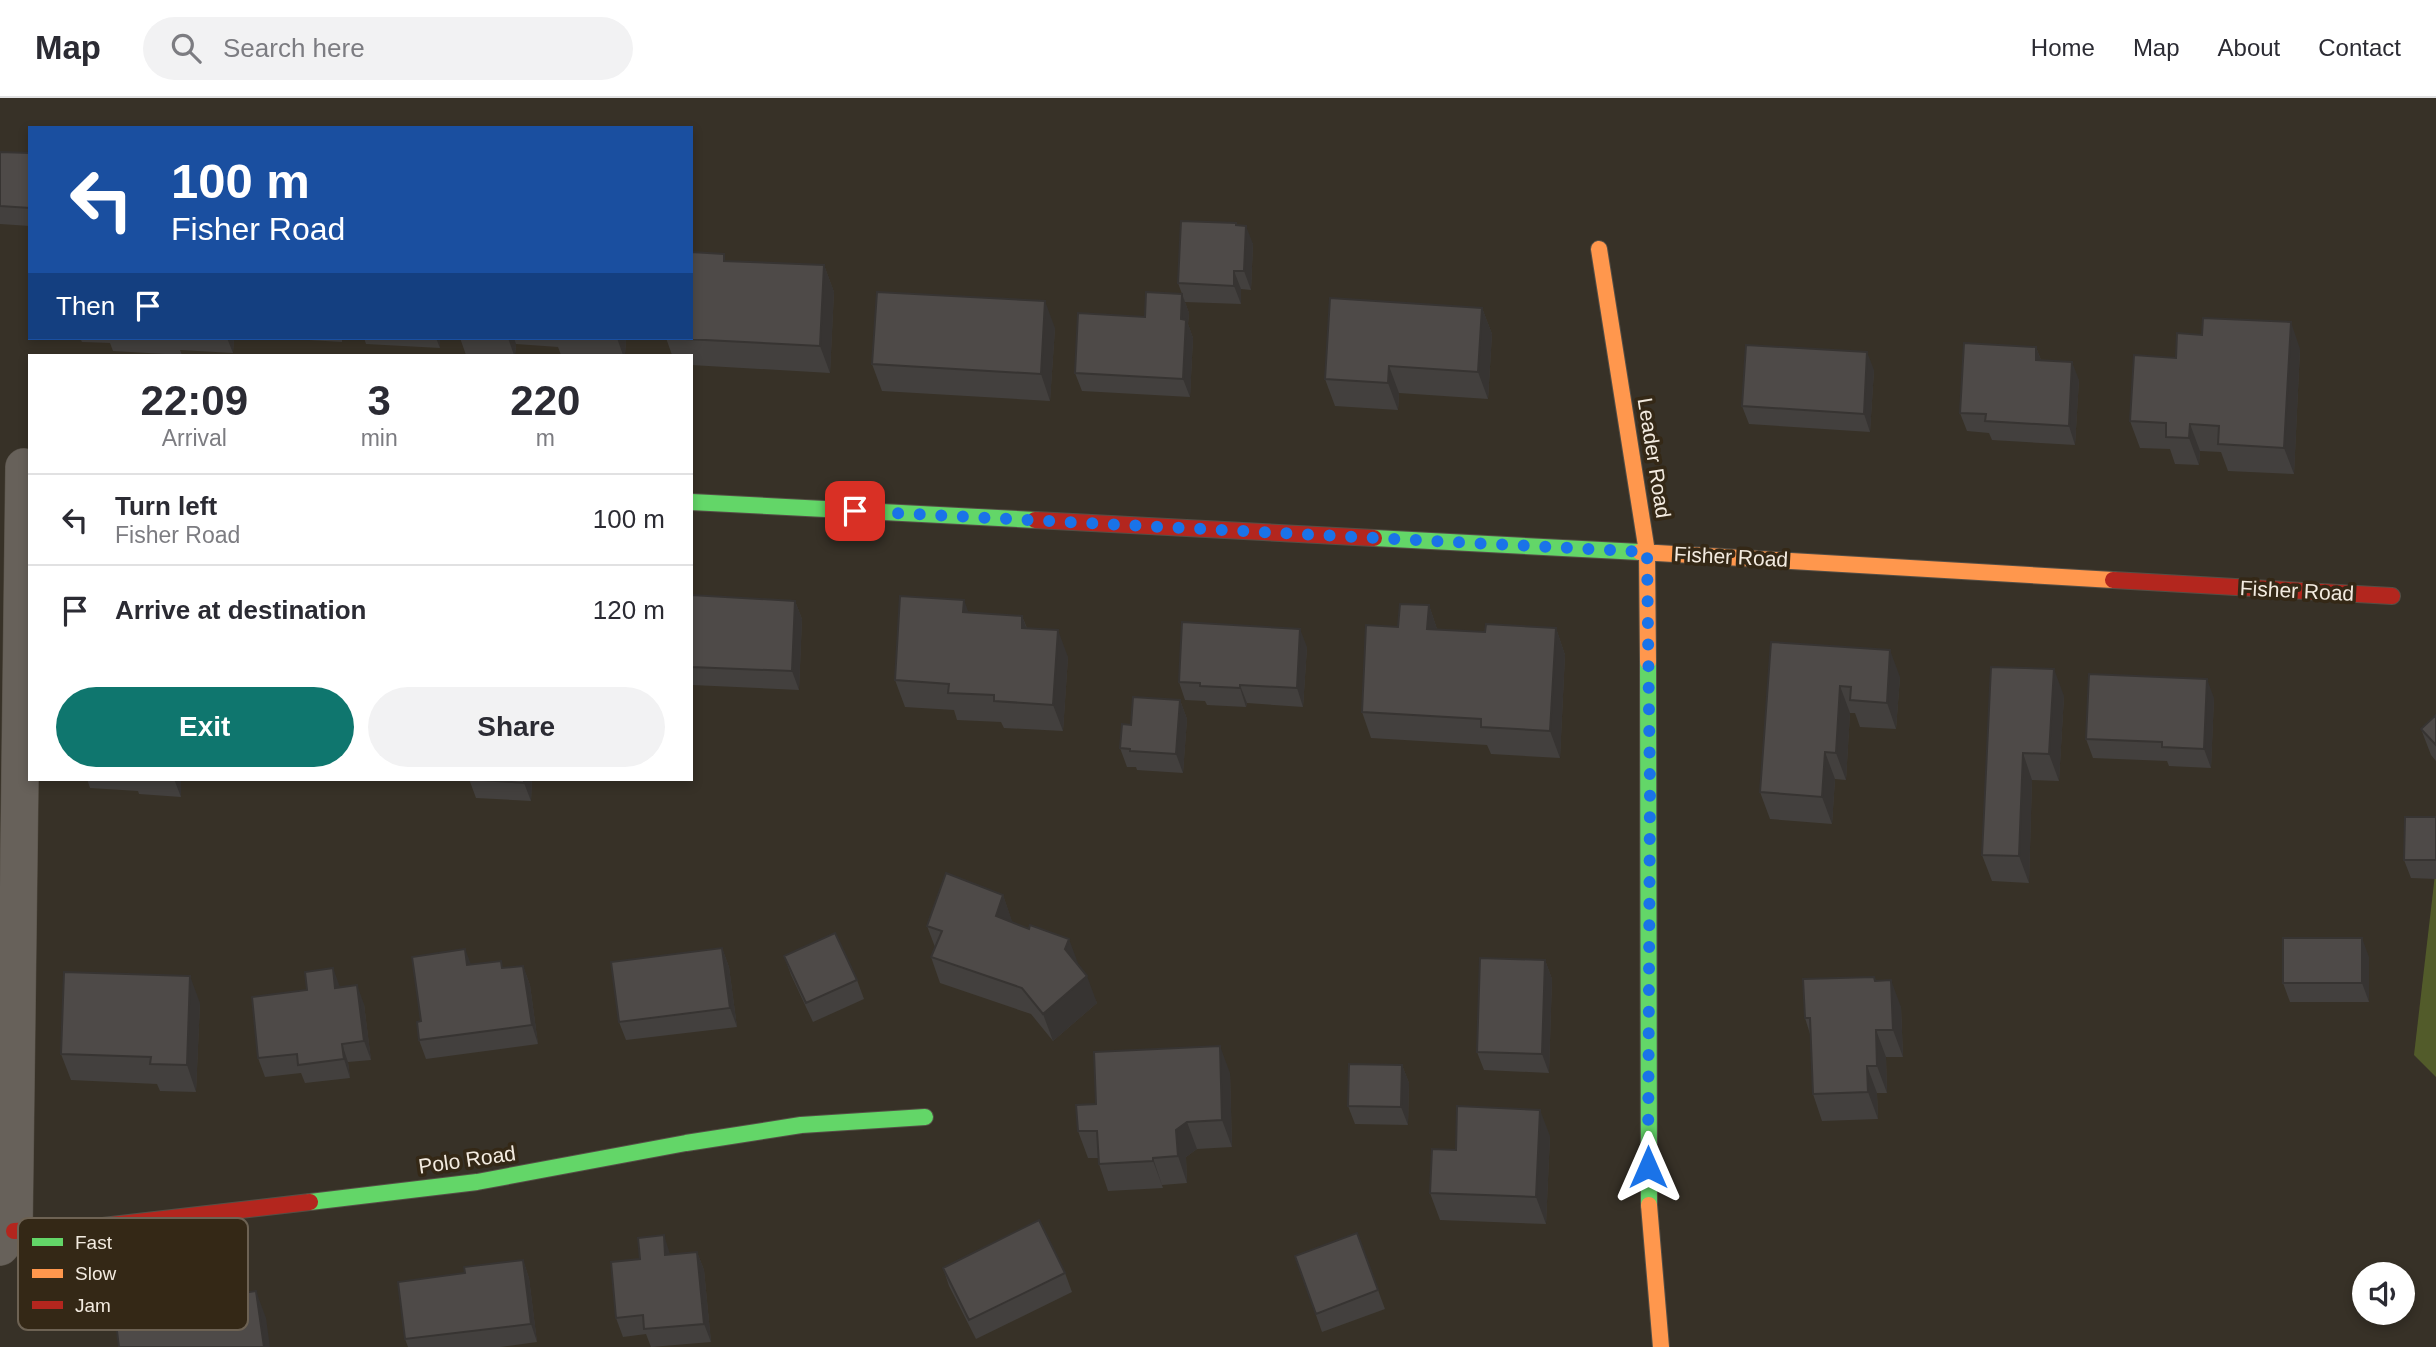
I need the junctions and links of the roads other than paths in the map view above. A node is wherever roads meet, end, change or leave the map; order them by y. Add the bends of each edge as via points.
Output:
1 (1599, 249) dead end
2 (18, 467) edge
3 (693, 502) edge
4 (1647, 552) junction
5 (2392, 596) dead end
6 (925, 1117) dead end
7 (171, 1218) edge
8 (7, 1239) edge
9 (1661, 1347) edge

1 - 4 street, Leader Road
2 - 8 street
3 - 4 street, Fisher Road
4 - 5 street, Fisher Road
4 - 9 street, Leader Road via 1648,1194
6 - 7 street, Polo Road via 801,1125 477,1182

